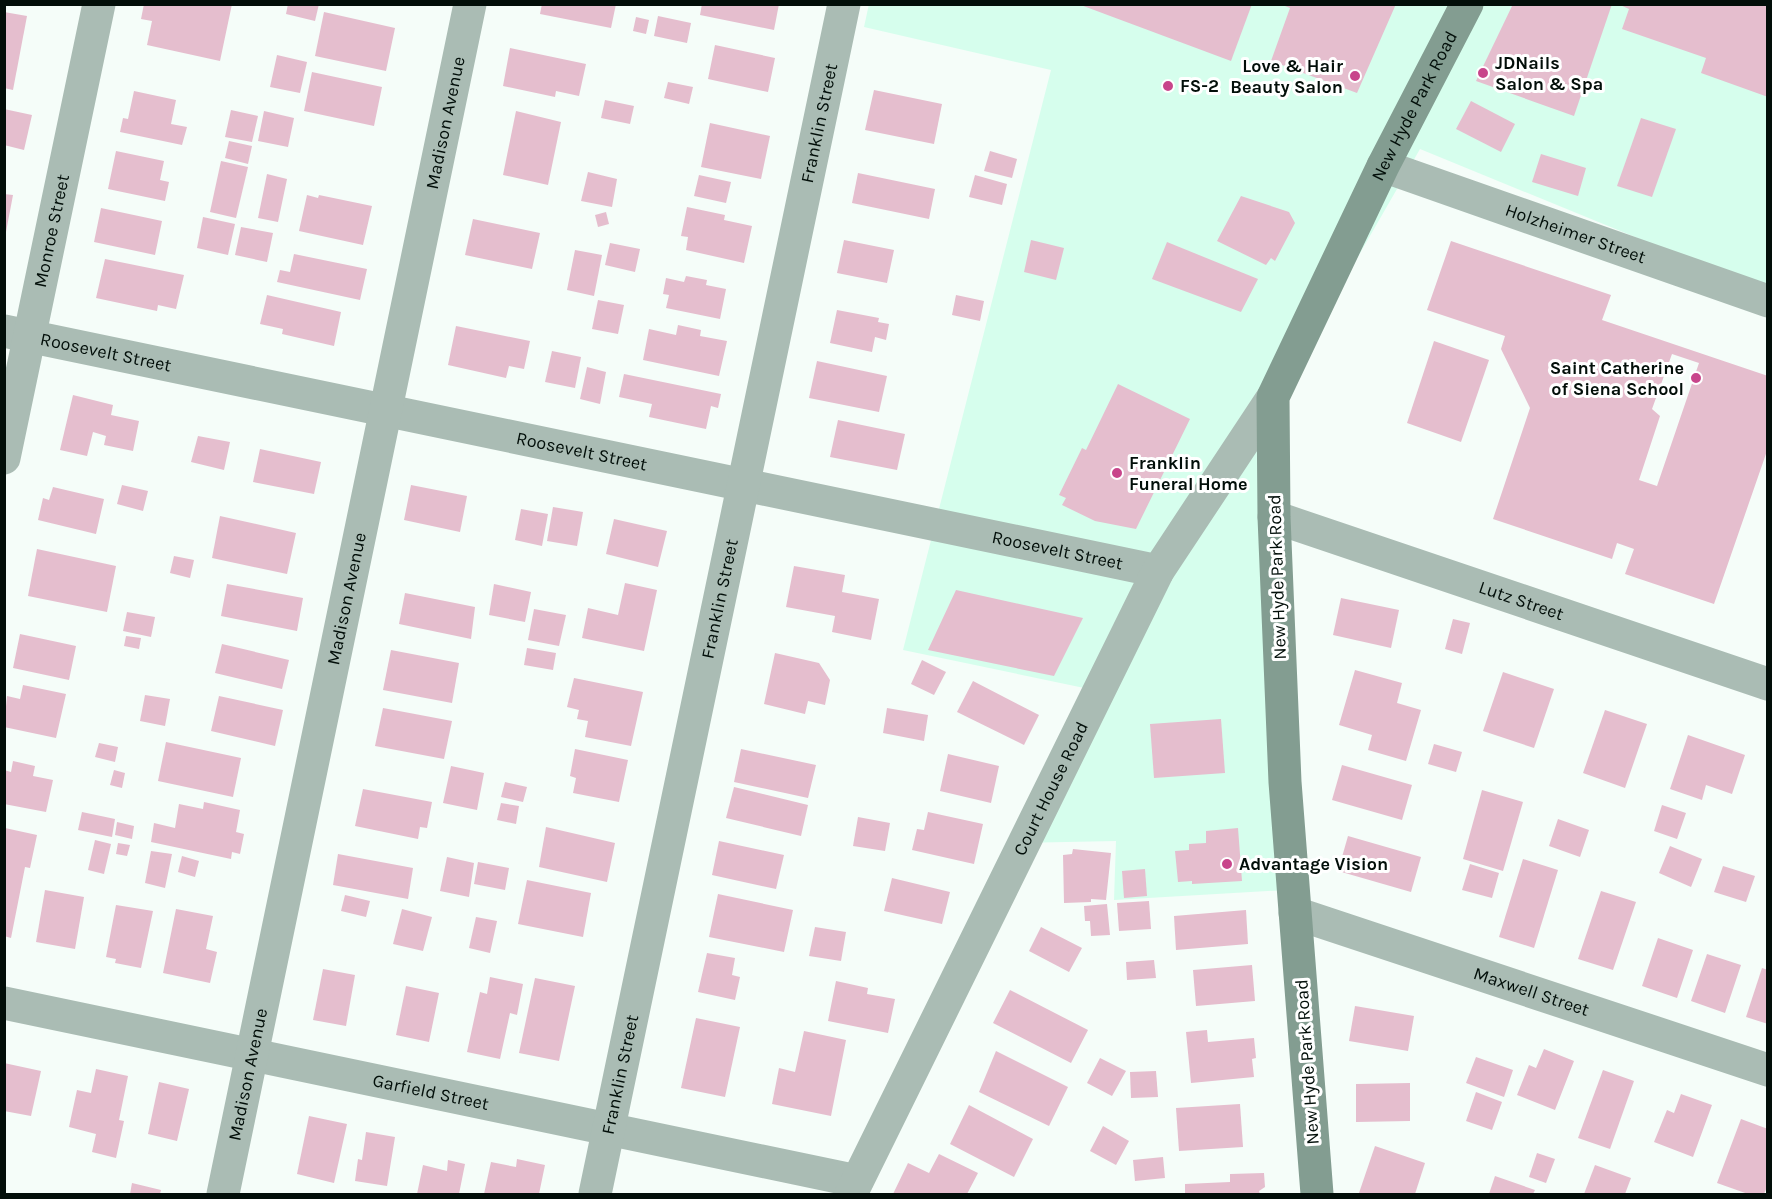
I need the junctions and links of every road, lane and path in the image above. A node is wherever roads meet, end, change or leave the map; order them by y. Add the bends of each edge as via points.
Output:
1 (99, 4) edge
2 (470, 4) edge
3 (844, 4) edge
4 (1467, 4) edge
5 (1383, 166) junction
6 (1767, 301) edge
7 (17, 334) edge
8 (1272, 397) junction
9 (386, 411) junction
10 (4, 458) edge
11 (742, 485) junction
12 (1274, 517) junction
13 (1158, 571) junction
14 (1767, 684) edge
15 (1296, 913) junction
16 (4, 1003) edge
17 (252, 1054) junction
18 (1767, 1070) edge
19 (609, 1128) junction
20 (854, 1188) edge
21 (223, 1194) edge
22 (596, 1194) edge
23 (1317, 1194) edge

1 - 7 street, Monroe Street
2 - 9 street, Madison Avenue
3 - 11 street, Franklin Street
4 - 5 main road, New Hyde Park Road
5 - 6 street, Holzheimer Street
5 - 8 main road, New Hyde Park Road
7 - 9 street, Roosevelt Street
7 - 10 street, Monroe Street
8 - 12 main road, New Hyde Park Road
8 - 13 street, Court House Road
9 - 11 street, Roosevelt Street
9 - 17 street, Madison Avenue
11 - 13 street, Roosevelt Street
11 - 19 street, Franklin Street
12 - 14 street, Lutz Street
12 - 15 main road, New Hyde Park Road via 1285,782
13 - 20 street, Court House Road
15 - 18 street, Maxwell Street
15 - 23 main road, New Hyde Park Road
16 - 17 street, Garfield Street
17 - 19 street, Garfield Street
17 - 21 street, Madison Avenue
19 - 20 street, Garfield Street
19 - 22 street, Franklin Street

